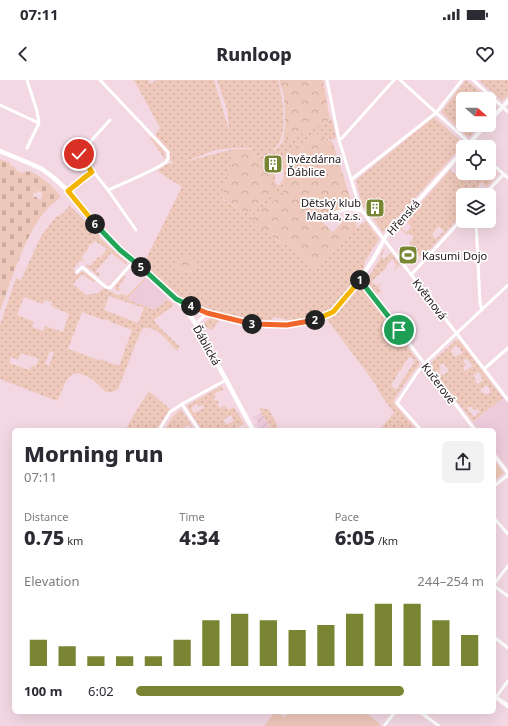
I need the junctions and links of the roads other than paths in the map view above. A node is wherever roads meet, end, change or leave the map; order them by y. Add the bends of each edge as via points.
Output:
1 (27, 80) edge
2 (100, 80) edge
3 (327, 80) edge
4 (394, 80) edge
5 (400, 80) edge
6 (462, 80) edge
7 (473, 80) edge
8 (508, 101) edge
9 (0, 105) edge
10 (502, 107) junction
11 (508, 112) edge
12 (436, 113) junction
13 (496, 114) edge
14 (110, 120) dead end
15 (39, 123) junction
16 (480, 132) edge
17 (339, 140) junction
18 (463, 140) edge
19 (472, 140) edge
20 (27, 148) dead end
21 (74, 148) dead end
22 (0, 152) edge
23 (79, 154) junction
24 (456, 159) edge
25 (496, 167) edge
26 (92, 172) junction
27 (504, 174) junction
28 (508, 178) edge
29 (352, 179) junction
30 (491, 188) edge
31 (108, 190) junction
32 (68, 191) junction
33 (362, 211) junction
34 (329, 214) dead end
35 (456, 226) edge
36 (476, 228) edge
37 (136, 230) dead end
38 (384, 239) junction
39 (134, 261) junction
40 (77, 272) dead end
41 (411, 275) junction
42 (360, 279) junction
43 (508, 285) edge
44 (176, 299) junction
45 (482, 310) junction
46 (207, 313) junction
47 (200, 321) dead end
48 (457, 334) junction
49 (508, 348) edge
50 (424, 364) junction
51 (484, 370) junction
52 (226, 380) junction
53 (508, 400) edge
54 (182, 404) junction
55 (472, 426) edge
56 (160, 428) edge
57 (197, 428) edge
58 (252, 428) edge
59 (419, 428) edge
60 (496, 458) edge
61 (508, 474) edge
62 (496, 484) edge
63 (496, 520) edge
64 (508, 534) edge
65 (508, 566) edge
66 (496, 582) edge
67 (496, 587) edge
68 (508, 596) edge
69 (496, 639) edge
70 (508, 648) edge
71 (508, 681) edge
72 (496, 695) edge
73 (496, 697) edge
74 (508, 706) edge
75 (393, 714) edge
76 (423, 714) edge
77 (384, 726) edge
78 (439, 726) edge

1 - 15 street via 38,111
2 - 31 street via 168,152 166,162
3 - 17 street, Květnová
4 - 17 street
5 - 12 street
6 - 12 street
7 - 10 street
8 - 10 street
9 - 15 street
10 - 11 street
10 - 13 street
12 - 18 street
12 - 29 street
14 - 23 street
15 - 20 street
16 - 19 street
17 - 29 street, Květnová
21 - 23 street
22 - 32 main road, Ďáblická via 42,169
23 - 26 street
24 - 38 street, Hřenská
25 - 27 street
26 - 31 street
26 - 32 street
27 - 28 street
27 - 30 street
29 - 33 street, Květnová
31 - 37 street
32 - 39 main road, Ďáblická via 96,227
33 - 34 street via 348,209
33 - 38 street, Květnová
35 - 41 street
36 - 45 street
38 - 41 street, Květnová
38 - 42 street, Hřenská
39 - 40 street via 110,288 82,267
39 - 44 main road, Ďáblická
41 - 48 street, Květnová
42 - 46 street, Hřenská via 333,312 310,322 261,325
42 - 50 street, Kučerové
43 - 45 street
44 - 46 street, Hřenská
44 - 52 main road, Ďáblická via 196,324
45 - 48 street
46 - 47 street
48 - 50 street
48 - 51 street, Květnová
49 - 51 street
50 - 55 street, Kučerové
50 - 59 street via 397,403
51 - 53 street, Květnová
52 - 54 street
52 - 58 main road, Ďáblická
54 - 56 street via 170,412
54 - 57 street
60 - 61 street
61 - 62 street
63 - 64 street
65 - 66 street
67 - 68 street
69 - 70 street
71 - 72 street
73 - 74 main road
75 - 77 street
76 - 78 street

